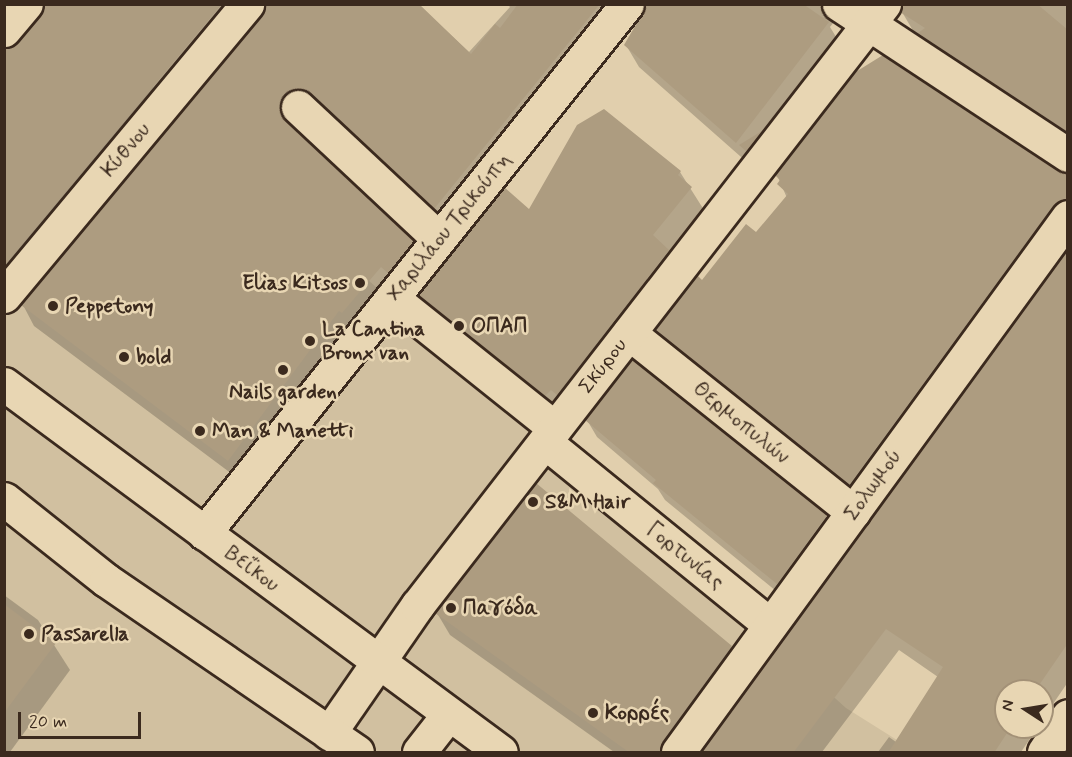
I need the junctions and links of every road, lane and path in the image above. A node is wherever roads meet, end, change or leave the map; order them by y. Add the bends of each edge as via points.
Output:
1 (26, 4) edge
2 (247, 4) edge
3 (627, 4) edge
4 (839, 4) edge
5 (877, 14) edge
6 (4, 30) edge
7 (298, 107) dead end
8 (1068, 155) edge
9 (1068, 217) edge
10 (439, 238) junction
11 (4, 296) edge
12 (392, 298) junction
13 (629, 333) junction
14 (4, 384) edge
15 (550, 435) junction
16 (4, 499) edge
17 (853, 513) junction
18 (204, 533) junction
19 (770, 625) junction
20 (377, 662) junction
21 (448, 715) junction
22 (1068, 716) edge
23 (329, 733) junction
24 (357, 753) edge
25 (420, 753) edge
26 (501, 753) edge
27 (678, 753) edge
28 (1044, 753) edge

1 - 6 street
2 - 11 street, Κύθνου
3 - 10 street, Χαριλάου Τρικούπη
4 - 5 street
5 - 8 street
5 - 13 street, Σκύρου
7 - 10 street
9 - 17 street, Σολωμού
10 - 12 street, Χαριλάου Τρικούπη
12 - 15 street, Γορτυνίας
12 - 18 street, Χαριλάου Τρικούπη
13 - 15 street, Σκύρου
13 - 17 street, Θερμοπυλών
14 - 18 street, Βεΐκου
15 - 19 street, Γορτυνίας
15 - 20 street, Σκύρου
16 - 23 street via 105,580
17 - 19 street, Σολωμού
18 - 20 street, Βεΐκου
19 - 27 street, Σολωμού
20 - 21 street, Βεΐκου
20 - 23 street, Σκύρου
21 - 25 street
21 - 26 street, Βεΐκου
22 - 28 street
23 - 24 street

